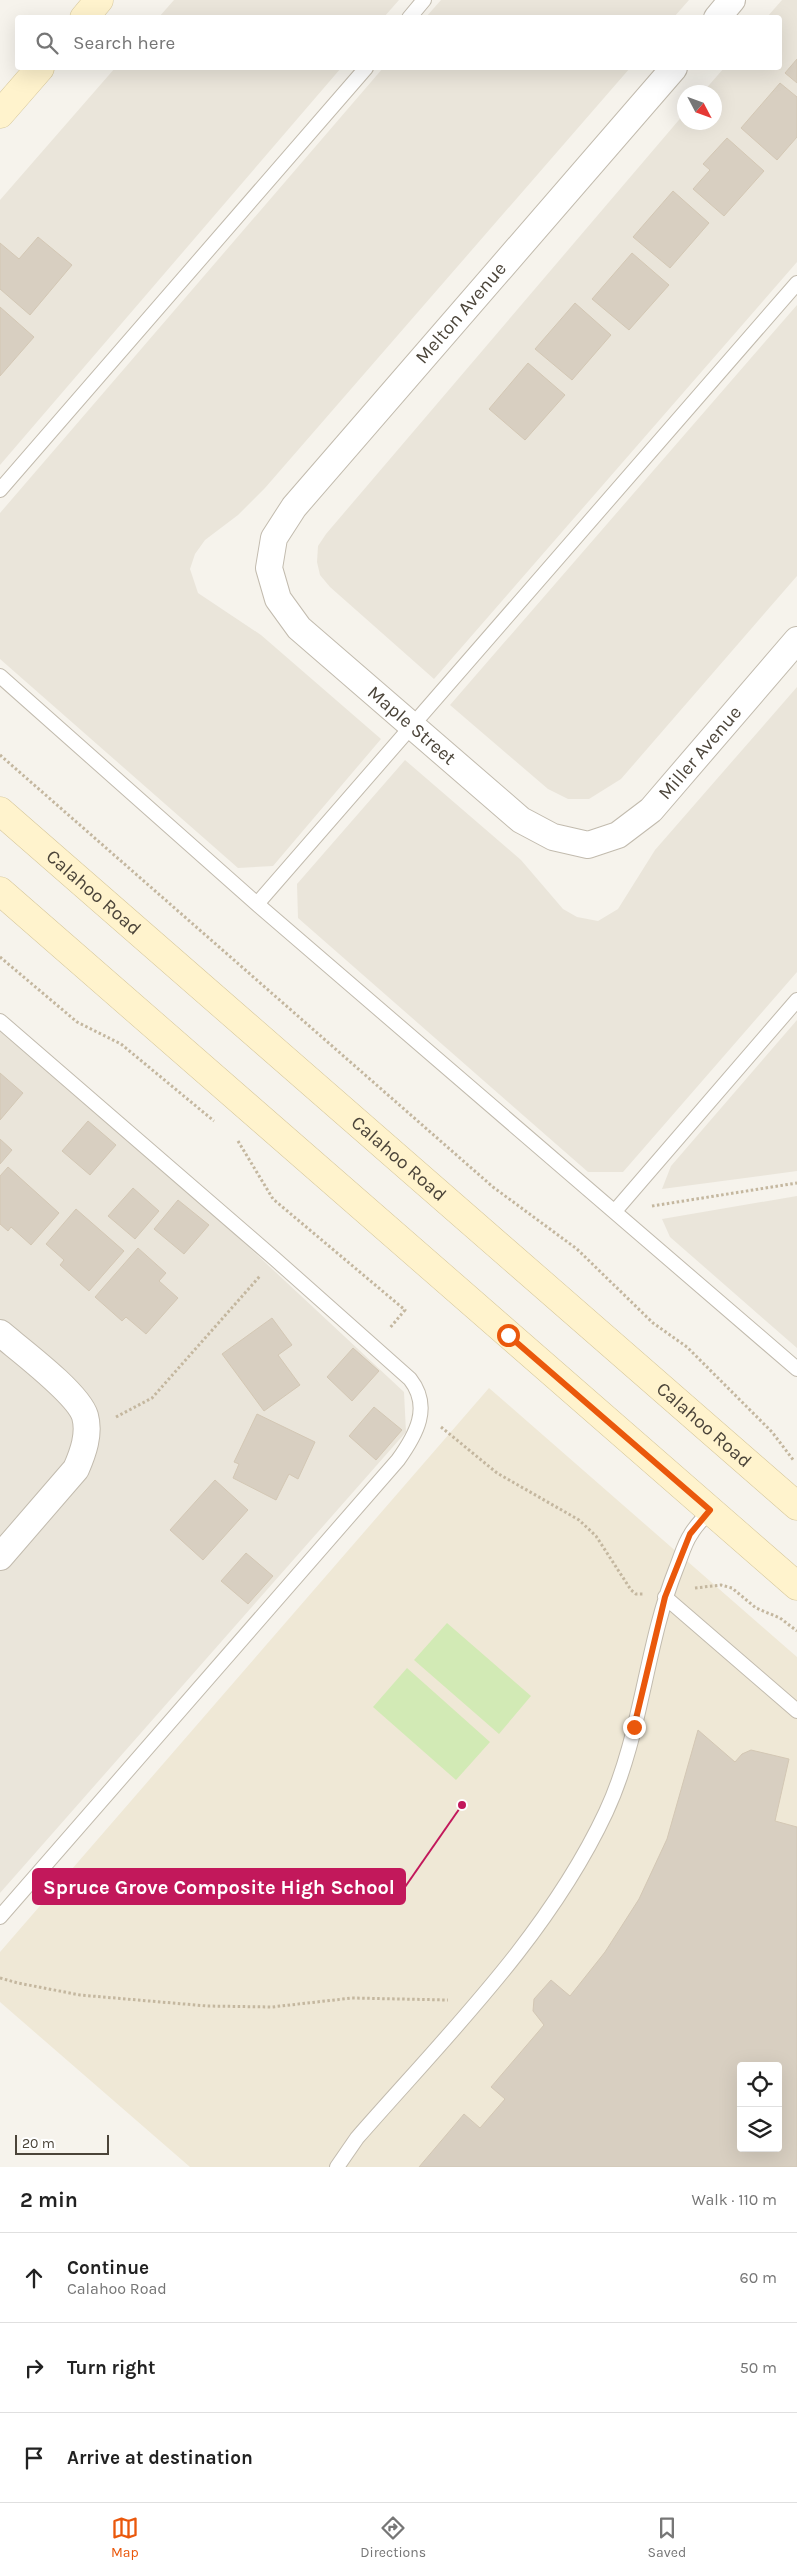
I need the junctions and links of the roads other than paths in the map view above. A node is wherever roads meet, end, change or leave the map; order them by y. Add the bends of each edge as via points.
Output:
1 (99, 0) edge
2 (424, 0) edge
3 (732, 0) edge
4 (86, 15) edge
5 (412, 15) edge
6 (720, 15) edge
7 (38, 70) edge
8 (364, 70) edge
9 (672, 70) edge
10 (0, 114) edge
11 (797, 283) edge
12 (0, 490) edge
13 (269, 568) joint
14 (797, 640) edge
15 (0, 676) edge
16 (411, 725) junction
17 (0, 811) edge
18 (588, 845) joint
19 (0, 892) edge
20 (257, 904) junction
21 (797, 1000) edge
22 (0, 1021) edge
23 (615, 1211) junction
24 (0, 1333) edge
25 (797, 1369) edge
26 (797, 1506) edge
27 (710, 1510) junction
28 (0, 1557) edge
29 (797, 1586) edge
30 (666, 1594) junction
31 (797, 1711) edge
32 (0, 1917) edge
33 (337, 2167) edge

1 - 4 main road
2 - 5 lane
3 - 6 street
7 - 10 main road
8 - 12 lane
9 - 13 street, Melton Avenue via 294,507 274,538
11 - 16 lane
13 - 16 street, Maple Street via 278,599 299,628
14 - 18 street, Miller Avenue via 651,810 618,835
15 - 20 lane
16 - 18 street, Maple Street via 521,820 552,837
16 - 20 lane
17 - 26 main road, Calahoo Road
19 - 27 main road
20 - 23 lane
21 - 23 lane
22 - 32 lane via 410,1379 417,1389 421,1415 418,1428 398,1460
23 - 25 lane
24 - 28 street via 78,1403 85,1416 86,1432 84,1451 76,1469
27 - 29 main road
27 - 30 lane via 690,1534
30 - 31 lane
30 - 33 lane via 634,1727 607,1810 582,1860 516,1956 357,2138

